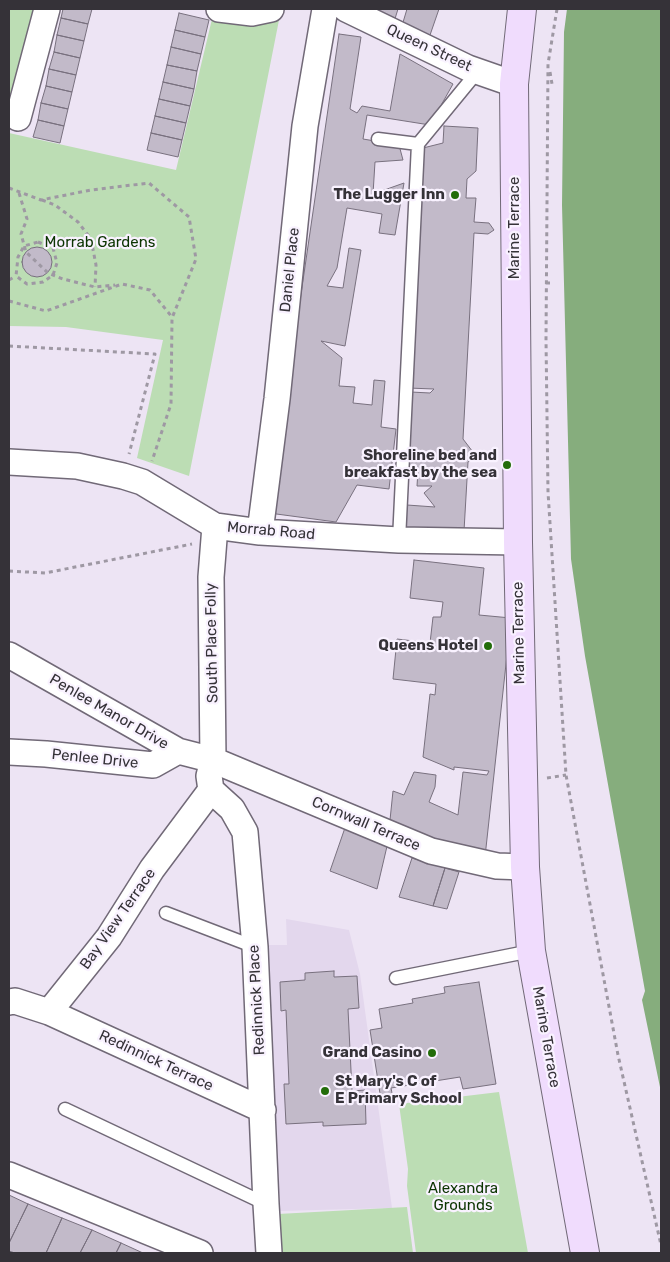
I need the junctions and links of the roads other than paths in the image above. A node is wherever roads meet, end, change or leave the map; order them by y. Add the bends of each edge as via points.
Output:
1 (47, 9) edge
2 (219, 9) edge
3 (271, 9) edge
4 (325, 9) edge
5 (346, 9) edge
6 (522, 9) edge
7 (478, 71) junction
8 (514, 84) junction
9 (18, 118) dead end
10 (378, 139) dead end
11 (418, 144) junction
12 (9, 462) edge
13 (215, 532) junction
14 (260, 532) junction
15 (399, 540) junction
16 (518, 542) junction
17 (9, 655) edge
18 (9, 752) edge
19 (178, 752) junction
20 (213, 760) junction
21 (211, 790) junction
22 (525, 867) junction
23 (166, 913) dead end
24 (255, 947) junction
25 (532, 951) junction
26 (396, 978) dead end
27 (9, 1002) edge
28 (49, 1012) junction
29 (65, 1109) dead end
30 (263, 1110) junction
31 (9, 1175) edge
32 (266, 1204) junction
33 (200, 1253) edge
34 (270, 1253) edge
35 (585, 1253) edge

1 - 9 street
2 - 3 street via 252,13
4 - 14 street, Daniel Place via 305,126
5 - 7 street, Queen Street
6 - 8 street, Marine Terrace
7 - 8 street, Queen Street
7 - 11 lane
8 - 16 street, Marine Terrace
10 - 11 lane
11 - 15 lane
12 - 13 street, Morrab Road via 77,466 132,479
13 - 14 street, Morrab Road
13 - 20 street, South Place Folly via 211,577
14 - 15 street, Morrab Road
15 - 16 street, Morrab Road
16 - 22 street, Marine Terrace
17 - 19 street, Penlee Manor Drive
18 - 19 street, Penlee Drive via 153,765
19 - 20 street, Penlee Manor Drive
20 - 21 street via 209,776
20 - 22 street, Cornwall Terrace via 431,851 497,866
21 - 24 street, Redinnick Place via 232,809 245,832
21 - 28 street, Bay View Terrace via 152,869 108,937
22 - 25 street, Marine Terrace
23 - 24 lane
24 - 30 street, Redinnick Place
25 - 26 lane
25 - 35 street, Marine Terrace
27 - 28 street
28 - 30 street, Redinnick Terrace
29 - 32 lane
30 - 32 street, Redinnick Place
31 - 33 street
32 - 34 street, Redinnick Place

